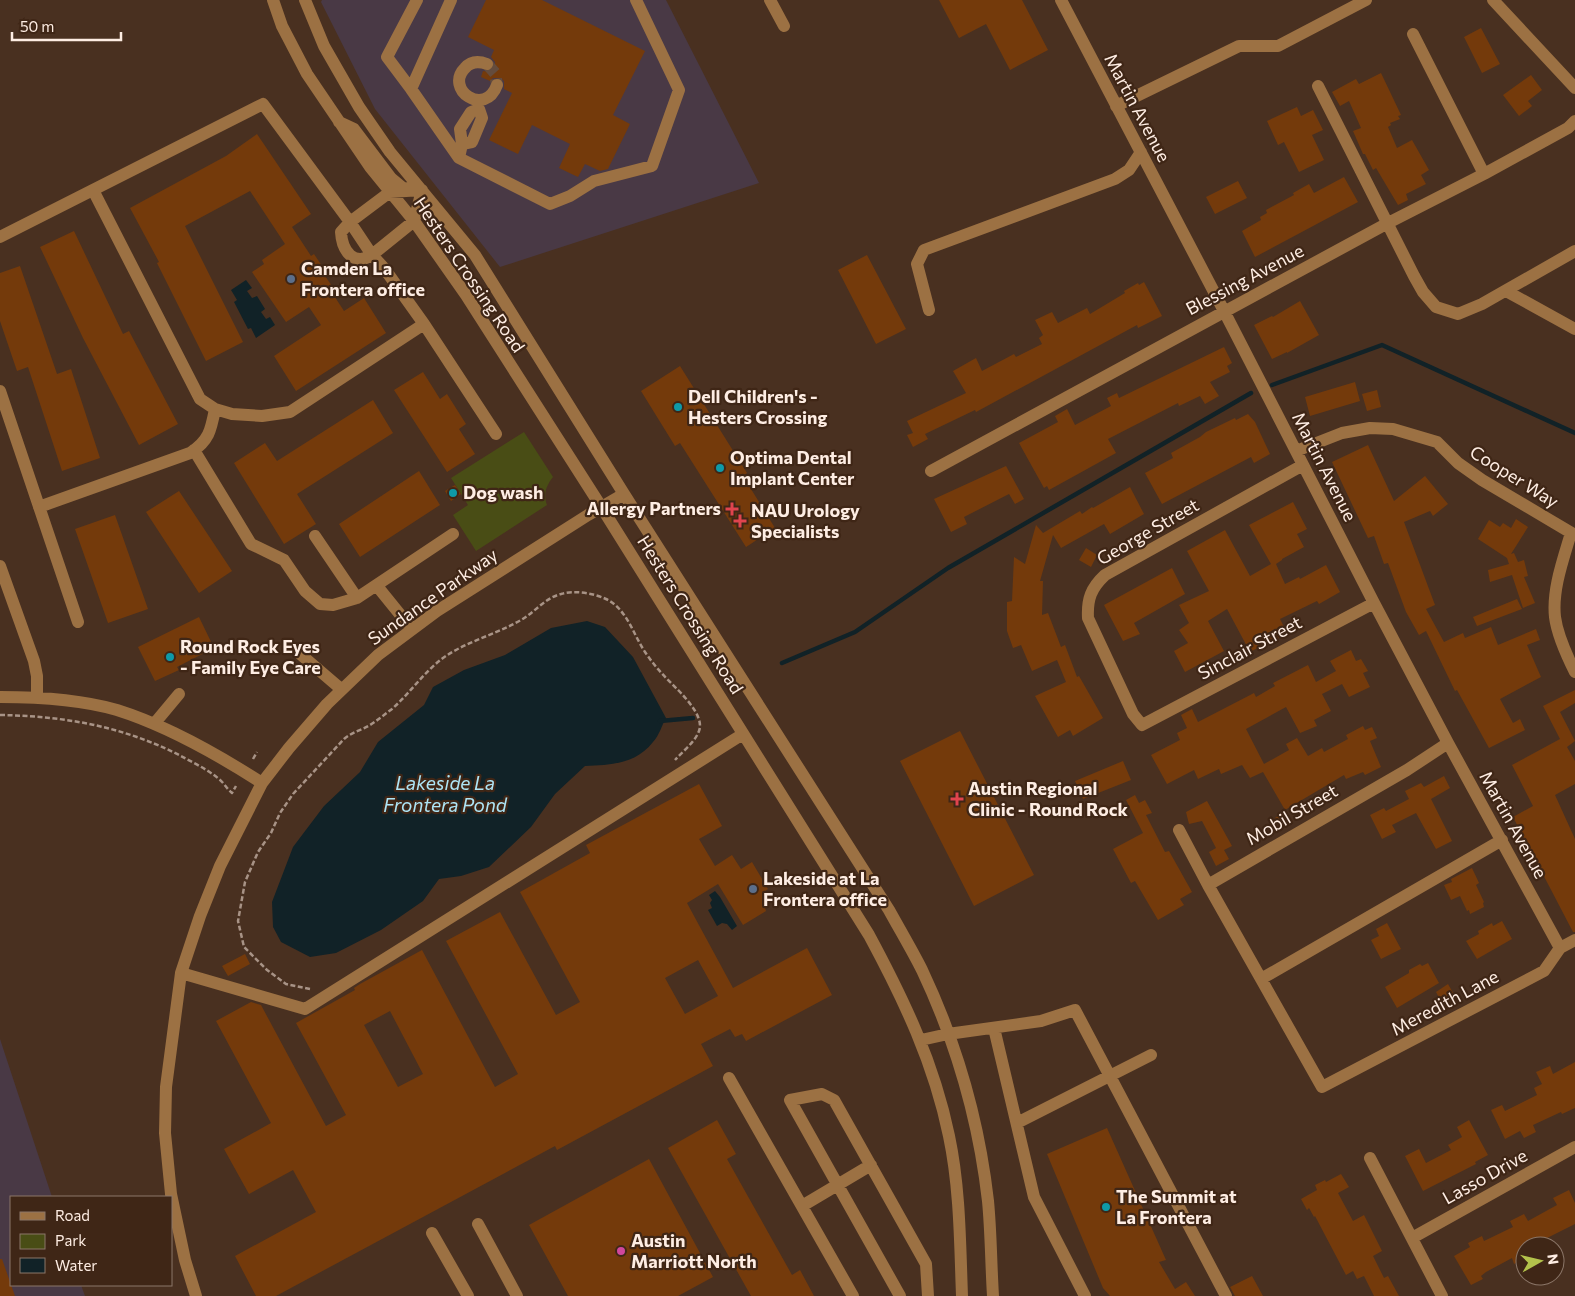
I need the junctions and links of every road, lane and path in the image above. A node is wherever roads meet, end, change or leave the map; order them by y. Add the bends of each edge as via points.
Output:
1 (273, 0) edge
2 (305, 0) edge
3 (417, 0) edge
4 (451, 0) edge
5 (636, 0) edge
6 (770, 0) edge
7 (1061, 0) edge
8 (1366, 0) edge
9 (1493, 0) edge
10 (784, 26) dead end
11 (1413, 34) dead end
12 (487, 64) dead end
13 (497, 85) dead end
14 (1318, 86) dead end
15 (1575, 88) edge
16 (411, 89) junction
17 (479, 105) junction
18 (1116, 106) junction
19 (1575, 120) edge
20 (338, 122) junction
21 (1141, 152) junction
22 (459, 158) junction
23 (1484, 174) junction
24 (93, 190) junction
25 (422, 190) junction
26 (390, 192) junction
27 (414, 220) junction
28 (350, 222) junction
29 (1388, 223) junction
30 (0, 237) edge
31 (1575, 251) edge
32 (372, 255) junction
33 (1506, 291) junction
34 (929, 310) dead end
35 (1224, 311) junction
36 (424, 324) junction
37 (1575, 329) edge
38 (0, 391) edge
39 (215, 409) junction
40 (496, 434) dead end
41 (194, 450) junction
42 (1296, 451) junction
43 (1303, 466) junction
44 (931, 471) dead end
45 (624, 494) junction
46 (39, 507) junction
47 (602, 508) junction
48 (453, 534) dead end
49 (1573, 534) edge
50 (315, 536) dead end
51 (0, 566) edge
52 (377, 586) junction
53 (357, 598) junction
54 (1374, 603) junction
55 (78, 622) dead end
56 (412, 628) junction
57 (299, 653) dead end
58 (1575, 672) edge
59 (341, 688) junction
60 (179, 694) dead end
61 (0, 697) edge
62 (37, 697) junction
63 (0, 715) edge
64 (154, 724) junction
65 (1142, 724) joint
66 (743, 734) junction
67 (1448, 743) junction
68 (257, 752) dead end
69 (253, 758) dead end
70 (670, 765) dead end
71 (262, 783) junction
72 (236, 786) dead end
73 (1179, 830) dead end
74 (1502, 840) junction
75 (1208, 885) junction
76 (1575, 940) edge
77 (1560, 948) junction
78 (180, 973) junction
79 (1261, 979) junction
80 (331, 993) junction
81 (994, 1028) junction
82 (948, 1034) junction
83 (921, 1040) junction
84 (1152, 1055) dead end
85 (1110, 1076) junction
86 (730, 1078) dead end
87 (1017, 1123) junction
88 (1575, 1147) edge
89 (1370, 1158) dead end
90 (871, 1165) junction
91 (838, 1186) junction
92 (171, 1196) edge
93 (172, 1199) edge
94 (802, 1206) junction
95 (478, 1224) dead end
96 (432, 1233) dead end
97 (1412, 1238) junction
98 (896, 1295) edge
99 (196, 1296) edge
100 (468, 1296) edge
101 (517, 1296) edge
102 (853, 1296) edge
103 (928, 1296) edge
104 (962, 1296) edge
105 (993, 1296) edge
106 (1085, 1296) edge
107 (1226, 1296) edge
108 (1442, 1296) edge

1 - 20 street, Hesters Crossing Road via 282,26 307,74
2 - 25 street, Hesters Crossing Road via 324,46 359,107 390,152
3 - 16 street via 387,57
4 - 16 street
5 - 22 street via 679,90 652,166 594,181 550,204
6 - 10 street
7 - 18 street, Martin Avenue
8 - 18 street via 1278,46 1239,46
9 - 15 street
11 - 23 street
12 - 17 street via 469,65 459,80 463,92
13 - 17 street
14 - 29 street
16 - 22 street
17 - 22 street via 482,118 472,142 462,144
18 - 21 street, Martin Avenue
19 - 23 street, Blessing Avenue via 1568,128
20 - 25 street via 354,129 391,178 403,188
20 - 26 street, Hesters Crossing Road
21 - 34 street via 1129,170 1115,179 924,250 917,264
21 - 35 street, Martin Avenue
23 - 29 street, Blessing Avenue
24 - 28 street via 263,104
24 - 30 street
24 - 39 street via 200,399
25 - 26 street
25 - 27 street
25 - 45 street, Hesters Crossing Road via 475,256
26 - 27 street, Hesters Crossing Road
26 - 28 street
27 - 32 street
27 - 47 street, Hesters Crossing Road via 466,295
28 - 32 street
28 - 32 street via 341,232 343,246 358,260
29 - 33 street via 1423,292 1436,307 1458,314
29 - 35 street, Blessing Avenue
31 - 33 street
32 - 36 street
33 - 37 street
35 - 42 street, Martin Avenue
35 - 44 street, Blessing Avenue
36 - 39 street via 290,412 262,416
36 - 40 street
38 - 46 street
39 - 41 street via 211,429 202,445
41 - 46 street
41 - 53 street via 250,544 284,560 305,591 320,604 333,605
42 - 43 street, Martin Avenue
42 - 49 street, Cooper Way via 1342,433 1370,428 1393,429 1437,442 1482,480
43 - 54 street, Martin Avenue
43 - 65 street, George Street via 1105,575 1096,583 1087,606 1090,624 1133,714
45 - 47 street, Sundance Parkway
45 - 82 street, Hesters Crossing Road via 889,910 922,970
46 - 55 street
47 - 56 street, Sundance Parkway
47 - 66 street, Hesters Crossing Road
48 - 52 street
49 - 58 street via 1556,589 1555,618
50 - 53 street
51 - 62 street via 34,660
52 - 53 street
52 - 56 street
54 - 65 street, Sinclair Street
54 - 67 street, Martin Avenue
56 - 59 street, Sundance Parkway
57 - 59 street
59 - 71 street, Sundance Parkway
60 - 64 street
61 - 62 street
62 - 64 street via 116,710
63 - 72 path via 55,718 124,732 188,760 220,780 232,793
64 - 71 street via 190,740
66 - 80 street
66 - 83 street, Hesters Crossing Road via 869,935
67 - 74 street, Martin Avenue
67 - 75 street, Mobil Street
68 - 69 path
70 - 80 path via 700,730 699,720 695,710 644,651 622,610 606,599 583,592 562,593 518,622 465,644 442,659 392,709 370,725 352,732 310,774 280,813 245,882 238,921 244,947 286,984
71 - 78 street, Sundance Parkway via 220,866
73 - 75 street
74 - 77 street, Martin Avenue
74 - 79 street
75 - 79 street
76 - 77 street, Meredith Lane
77 - 79 street, Meredith Lane via 1544,971 1322,1087
78 - 80 street via 305,1009
78 - 92 street, Sundance Parkway via 166,1087 165,1133
81 - 82 street
81 - 85 street via 1041,1021 1075,1010
81 - 87 street
82 - 83 street
82 - 105 street, Hesters Crossing Road via 972,1111 982,1162 988,1202
83 - 104 street, Hesters Crossing Road via 940,1096 949,1138 959,1222
84 - 85 street
85 - 87 street
85 - 107 street
86 - 94 street
87 - 106 street via 1034,1197
88 - 97 street, Lasso Drive
89 - 97 street
90 - 91 street
90 - 91 street via 834,1100 822,1094 790,1100
90 - 103 street via 926,1264
91 - 94 street
91 - 98 street
93 - 99 street, Sundance Parkway
94 - 102 street
95 - 101 street
96 - 100 street
97 - 108 street

